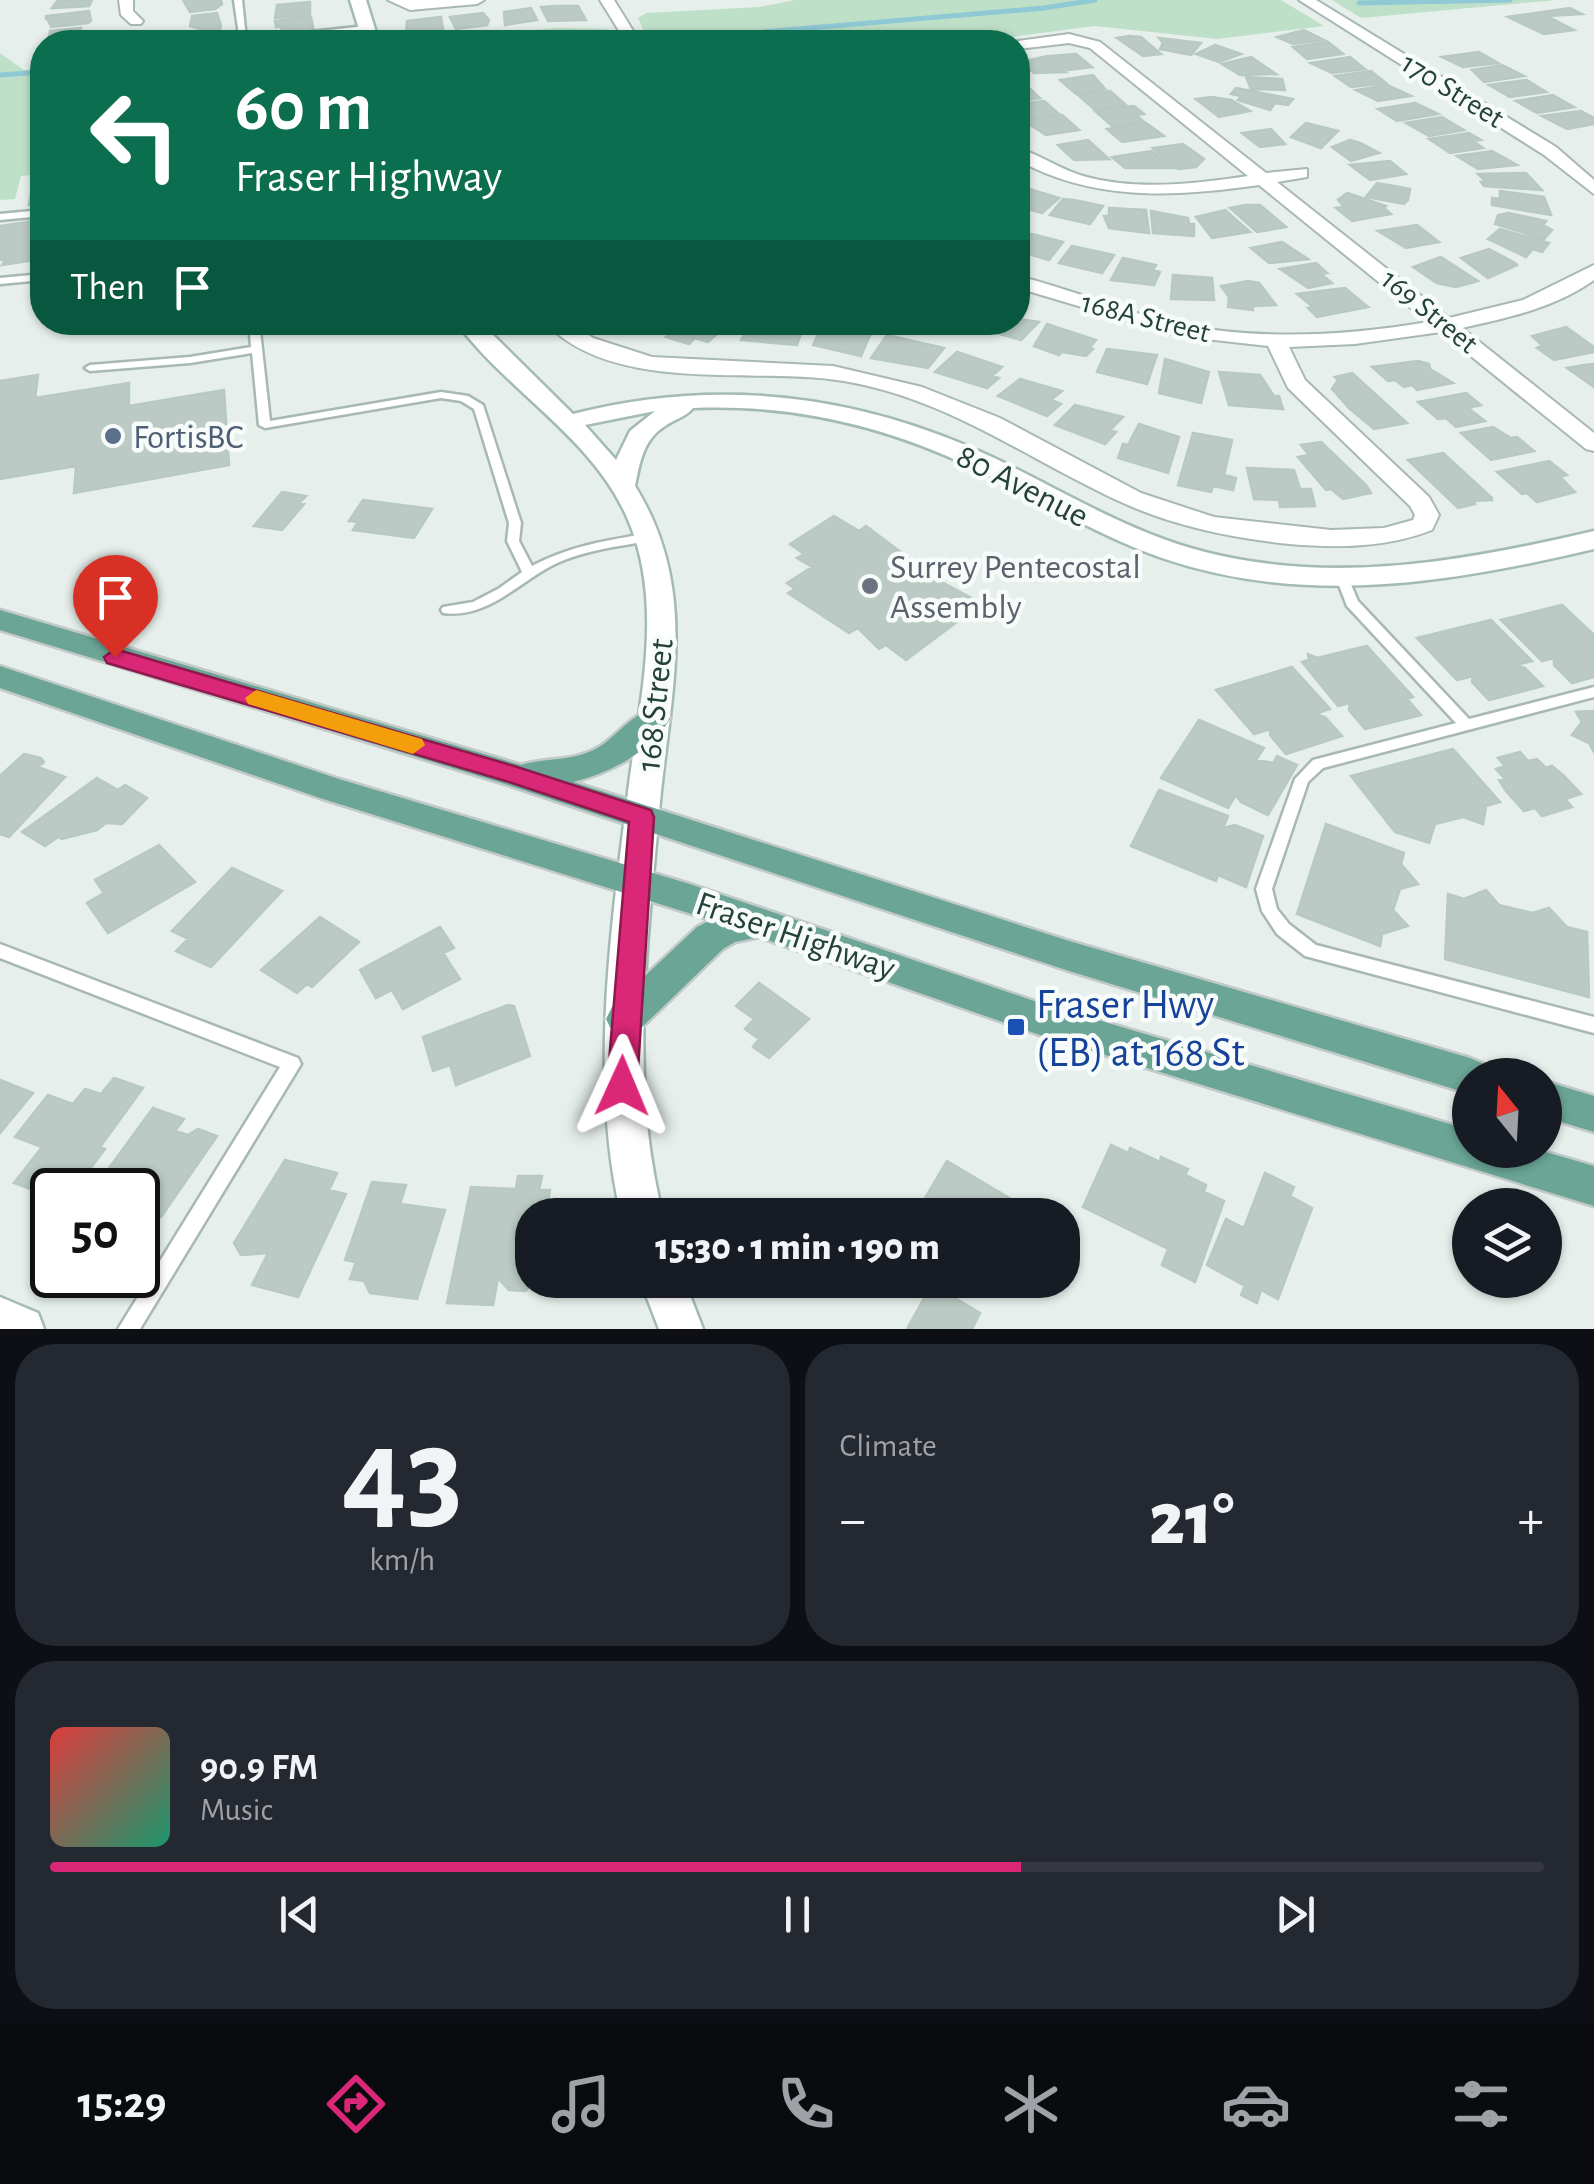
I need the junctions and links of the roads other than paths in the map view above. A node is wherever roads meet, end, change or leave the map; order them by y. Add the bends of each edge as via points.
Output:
1 (126, 0) edge
2 (238, 0) edge
3 (358, 0) edge
4 (477, 0) edge
5 (606, 0) edge
6 (1306, 0) edge
7 (398, 3) edge
8 (136, 21) dead end
9 (242, 30) edge
10 (367, 30) edge
11 (626, 30) edge
12 (1030, 43) edge
13 (1030, 158) edge
14 (1301, 173) dead end
15 (1266, 178) junction
16 (1594, 189) edge
17 (30, 214) edge
18 (0, 217) edge
19 (1594, 271) edge
20 (30, 278) edge
21 (0, 281) edge
22 (1030, 286) edge
23 (1446, 324) junction
24 (255, 335) edge
25 (480, 335) edge
26 (574, 335) edge
27 (1276, 340) junction
28 (257, 349) junction
29 (90, 368) dead end
30 (718, 399) junction
31 (569, 422) junction
32 (1594, 444) edge
33 (622, 486) junction
34 (650, 537) junction
35 (1594, 540) edge
36 (529, 574) junction
37 (1343, 580) junction
38 (448, 610) dead end
39 (0, 620) edge
40 (0, 677) edge
41 (1594, 692) edge
42 (654, 719) junction
43 (1466, 725) junction
44 (514, 775) junction
45 (642, 817) junction
46 (636, 883) junction
47 (757, 922) junction
48 (0, 951) edge
49 (625, 1018) junction
50 (1594, 1025) edge
51 (1452, 1071) edge
52 (1562, 1104) edge
53 (1594, 1114) edge
54 (1594, 1186) edge
55 (637, 1198) edge
56 (669, 1298) edge
57 (0, 1319) edge
58 (22, 1329) edge
59 (128, 1329) edge
60 (681, 1329) edge

1 - 8 street via 126,12
2 - 9 lane
3 - 10 main road
4 - 7 street
5 - 11 street
6 - 16 street, 170 Street via 1550,151
12 - 15 street, 169 Street via 1082,39 1149,79
13 - 15 street via 1073,178 1131,189 1196,189
14 - 15 street
15 - 23 street, 169 Street
17 - 18 lane
19 - 23 street, 168A Street via 1542,300
20 - 21 lane
22 - 27 street, 168A Street via 1174,329
23 - 27 street, 168A Street via 1357,338
23 - 32 street, 169 Street
24 - 28 lane
25 - 31 main road, 168 Street
26 - 27 street via 596,350 640,363 787,368 890,385 982,418 1153,506 1234,528 1338,538 1422,525 1428,515 1420,502 1296,383
28 - 29 lane
28 - 36 lane via 265,425 441,395 474,402 515,523 513,541
30 - 31 main road, 80 Avenue via 608,410
30 - 33 main road via 686,406 641,430
30 - 37 main road, 80 Avenue via 804,405 891,425 1176,553 1242,569
31 - 33 main road, 168 Street
33 - 34 main road, 168 Street
34 - 36 lane via 572,553
34 - 42 main road, 168 Street via 664,624
35 - 37 main road, 80 Avenue via 1492,565
36 - 38 lane via 489,604
37 - 43 lane via 1352,603
39 - 44 main road, Fraser Highway
40 - 46 main road, Fraser Highway via 332,790
41 - 43 lane
42 - 44 main road via 598,764
42 - 45 main road, 168 Street
43 - 50 lane via 1308,771 1266,878 1265,900 1290,937 1312,951
44 - 45 main road, Fraser Highway
45 - 46 main road, 168 Street
45 - 51 main road, Fraser Highway via 1066,955
46 - 47 main road, Fraser Highway
46 - 49 main road, 168 Street
47 - 49 main road via 710,938
47 - 54 main road, Fraser Highway via 1037,1018
48 - 59 lane via 292,1064
49 - 55 main road, 168 Street via 623,1113
52 - 53 main road
56 - 60 main road
57 - 58 main road

